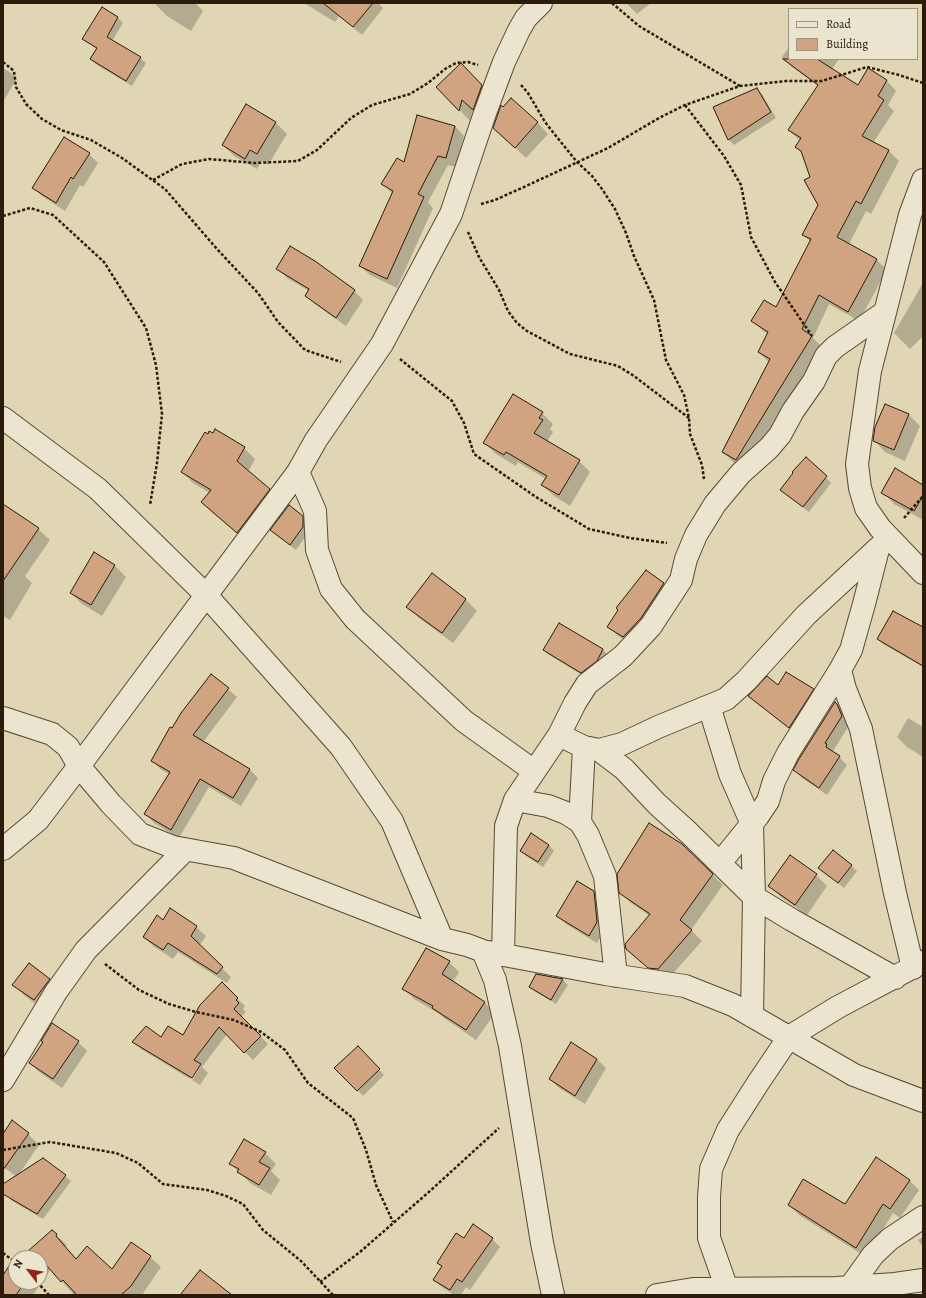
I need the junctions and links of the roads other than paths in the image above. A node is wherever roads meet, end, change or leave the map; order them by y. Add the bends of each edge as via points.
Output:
1 (528, 8) edge
2 (923, 180) edge
3 (885, 312) junction
4 (3, 418) edge
5 (298, 472) junction
6 (883, 543) junction
7 (923, 573) edge
8 (206, 595) junction
9 (840, 670) junction
10 (709, 706) junction
11 (3, 718) edge
12 (559, 735) junction
13 (591, 749) junction
14 (79, 766) junction
15 (534, 772) junction
16 (515, 800) junction
17 (580, 822) junction
18 (752, 824) junction
19 (3, 849) edge
20 (185, 850) junction
21 (720, 863) junction
22 (754, 897) junction
23 (442, 939) junction
24 (493, 953) junction
25 (910, 969) edge
26 (616, 976) junction
27 (752, 1016) junction
28 (789, 1037) junction
29 (3, 1080) edge
30 (923, 1101) edge
31 (923, 1217) edge
32 (923, 1280) edge
33 (727, 1289) junction
34 (839, 1290) edge
35 (755, 1292) edge
36 (553, 1295) edge
37 (657, 1295) edge

1 - 5 street via 502,66 455,212 382,344 316,440
2 - 3 street via 910,216
3 - 6 street via 870,371 857,464 866,508
3 - 12 street via 826,356 814,381 780,435 715,504 696,535 681,580 651,626 623,656 587,684
4 - 8 street via 98,489
5 - 8 street
5 - 15 street via 315,512 317,550 331,589 355,619 464,721
6 - 7 street
6 - 9 street via 851,650
6 - 10 street via 806,615 746,681 726,699
8 - 14 street
8 - 23 street via 341,747 392,821
9 - 18 street via 788,753 768,800
9 - 25 street via 862,729
10 - 13 street via 622,744
10 - 18 street via 730,774
11 - 14 street via 52,734 68,746
12 - 13 street
12 - 15 street
13 - 17 street
13 - 21 street via 624,769
14 - 19 street via 38,820
14 - 20 street via 140,834 173,848
15 - 16 street
16 - 17 street via 548,806
16 - 24 street via 506,826
17 - 26 street via 605,876
18 - 21 street
18 - 22 street
20 - 23 street via 234,858
20 - 29 street via 86,950 56,992
21 - 22 street
22 - 25 street via 792,920
22 - 27 street
23 - 24 street
24 - 26 street
24 - 36 street via 495,980 510,1046
25 - 28 street via 838,1007
26 - 27 street via 685,986 733,1005
27 - 28 street
28 - 30 street via 854,1075
28 - 33 street via 728,1130 711,1169 709,1238
31 - 34 street via 890,1240
32 - 34 street
33 - 35 street
33 - 37 street via 693,1289
34 - 35 street

